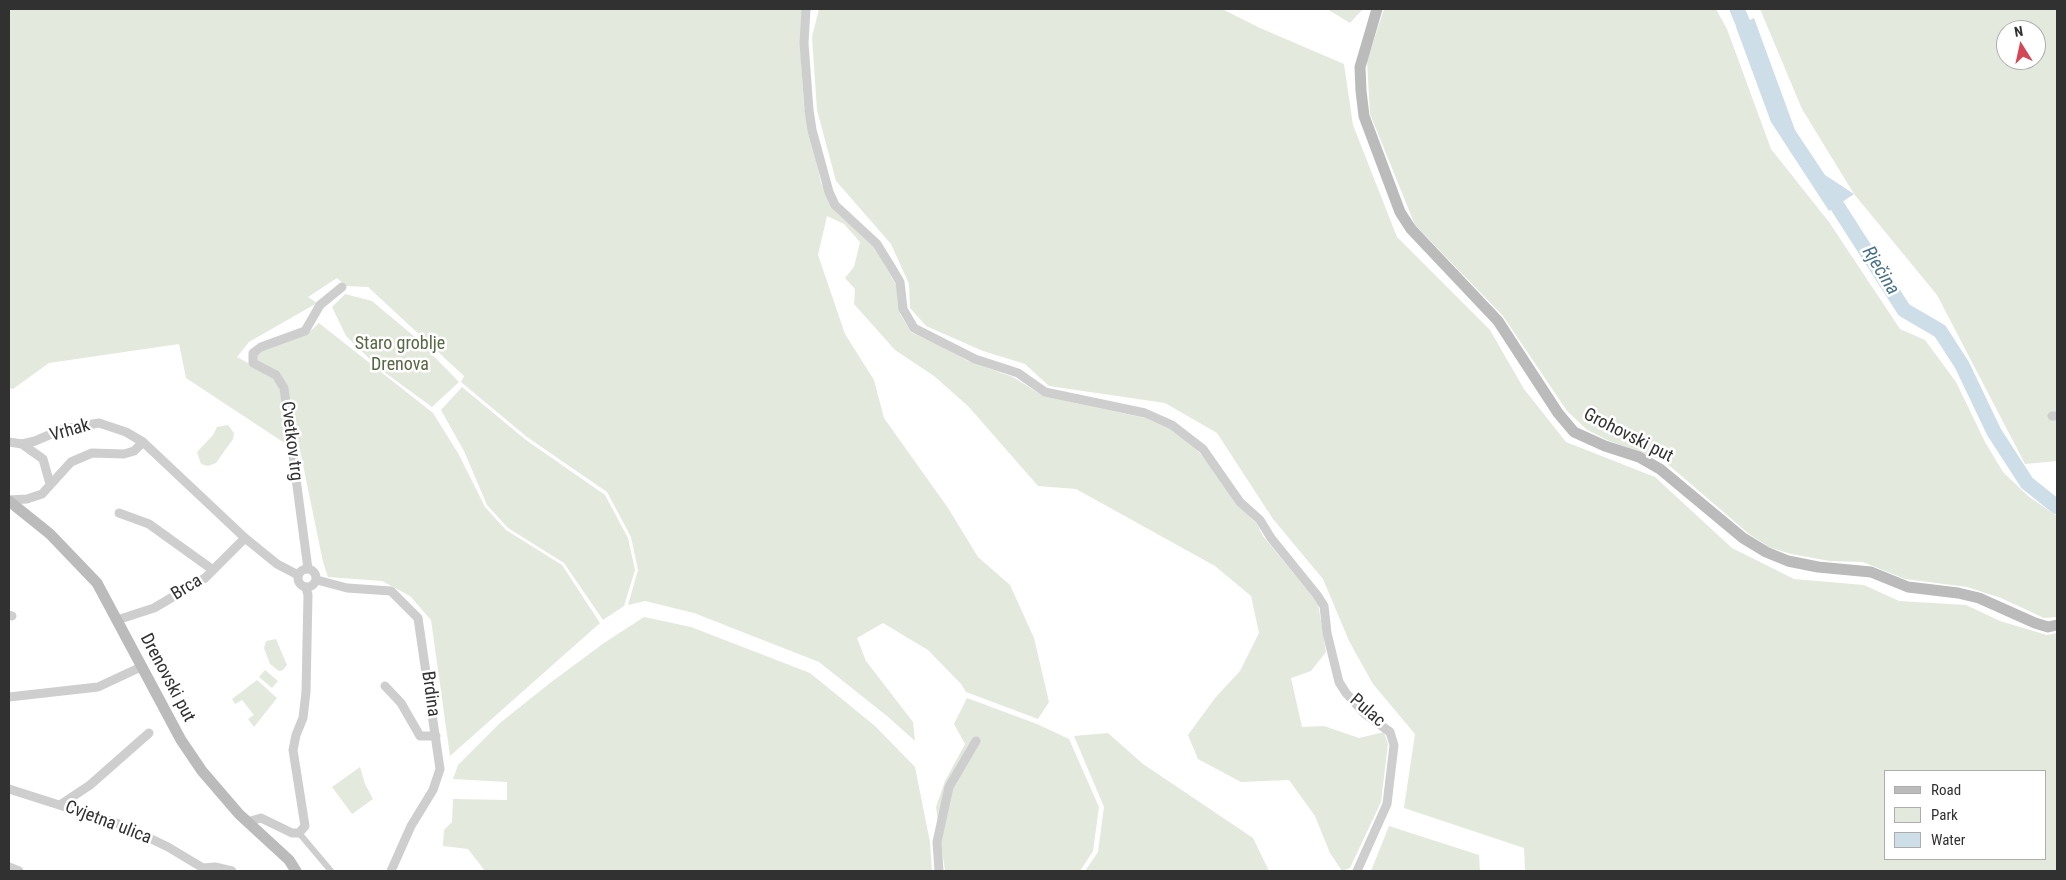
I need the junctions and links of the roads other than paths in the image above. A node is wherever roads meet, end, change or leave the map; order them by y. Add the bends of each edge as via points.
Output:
1 (806, 9) edge
2 (1377, 9) edge
3 (342, 287) dead end
4 (9, 442) edge
5 (143, 442) junction
6 (22, 444) junction
7 (50, 484) junction
8 (9, 500) edge
9 (118, 512) dead end
10 (245, 538) junction
11 (308, 569) junction
12 (213, 570) junction
13 (298, 575) junction
14 (316, 580) junction
15 (306, 588) junction
16 (117, 620) junction
17 (2057, 625) edge
18 (142, 667) junction
19 (385, 686) dead end
20 (9, 697) edge
21 (149, 733) dead end
22 (436, 736) junction
23 (976, 741) dead end
24 (9, 789) edge
25 (60, 805) junction
26 (247, 822) junction
27 (299, 833) junction
28 (9, 867) edge
29 (203, 870) edge
30 (19, 871) edge
31 (232, 871) edge
32 (296, 871) edge
33 (330, 871) edge
34 (391, 871) edge
35 (939, 871) edge
36 (1357, 871) edge

1 - 36 street, Pulac via 804,43 810,116 829,192 835,205 877,244 900,282 902,309 914,328 975,359 1018,373 1046,392 1145,413 1180,430 1203,449 1240,502 1260,520 1324,606 1339,682 1364,713 1390,732 1394,745 1387,804
2 - 17 main road, Grohovski put via 1360,67 1360,91 1364,116 1400,212 1411,229 1498,321 1574,432 1639,457 1660,469 1743,538 1780,558 1818,568 1871,572 1908,588 1979,598 2035,623 2048,627
3 - 11 street, Cvetkov trg via 320,305 305,331 253,353 253,363 276,375 284,388
4 - 6 street, Vrhak
5 - 6 street, Vrhak via 99,423 63,429
5 - 7 street via 134,451 124,454 92,453 71,462
5 - 10 street
6 - 7 street, Vrhak via 43,459
7 - 8 street via 42,494
8 - 16 main road, Drenovski put via 73,556 97,583
9 - 12 street via 149,524
10 - 12 street, Brca
10 - 13 street via 277,564
11 - 13 street
11 - 14 street, Cvetkov trg via 315,572
12 - 16 street, Brca via 154,608
13 - 15 street via 300,585
14 - 15 street
14 - 22 street, Brdina via 347,588 391,591 418,618
15 - 27 street via 306,692 294,750 305,818 305,826
16 - 18 main road, Drenovski put
18 - 20 street via 98,687
18 - 26 main road, Drenovski put via 180,740 211,782
19 - 22 street via 401,703 420,736
21 - 25 street via 90,785
22 - 34 street, Brdina via 440,770
23 - 35 street via 948,787 937,842
24 - 25 street, Cvjetna ulica
25 - 29 street, Cvjetna ulica via 122,825 168,847
26 - 27 street via 261,818 283,831
26 - 32 main road, Drenovski put
27 - 33 street
28 - 30 street
29 - 31 street via 215,867

